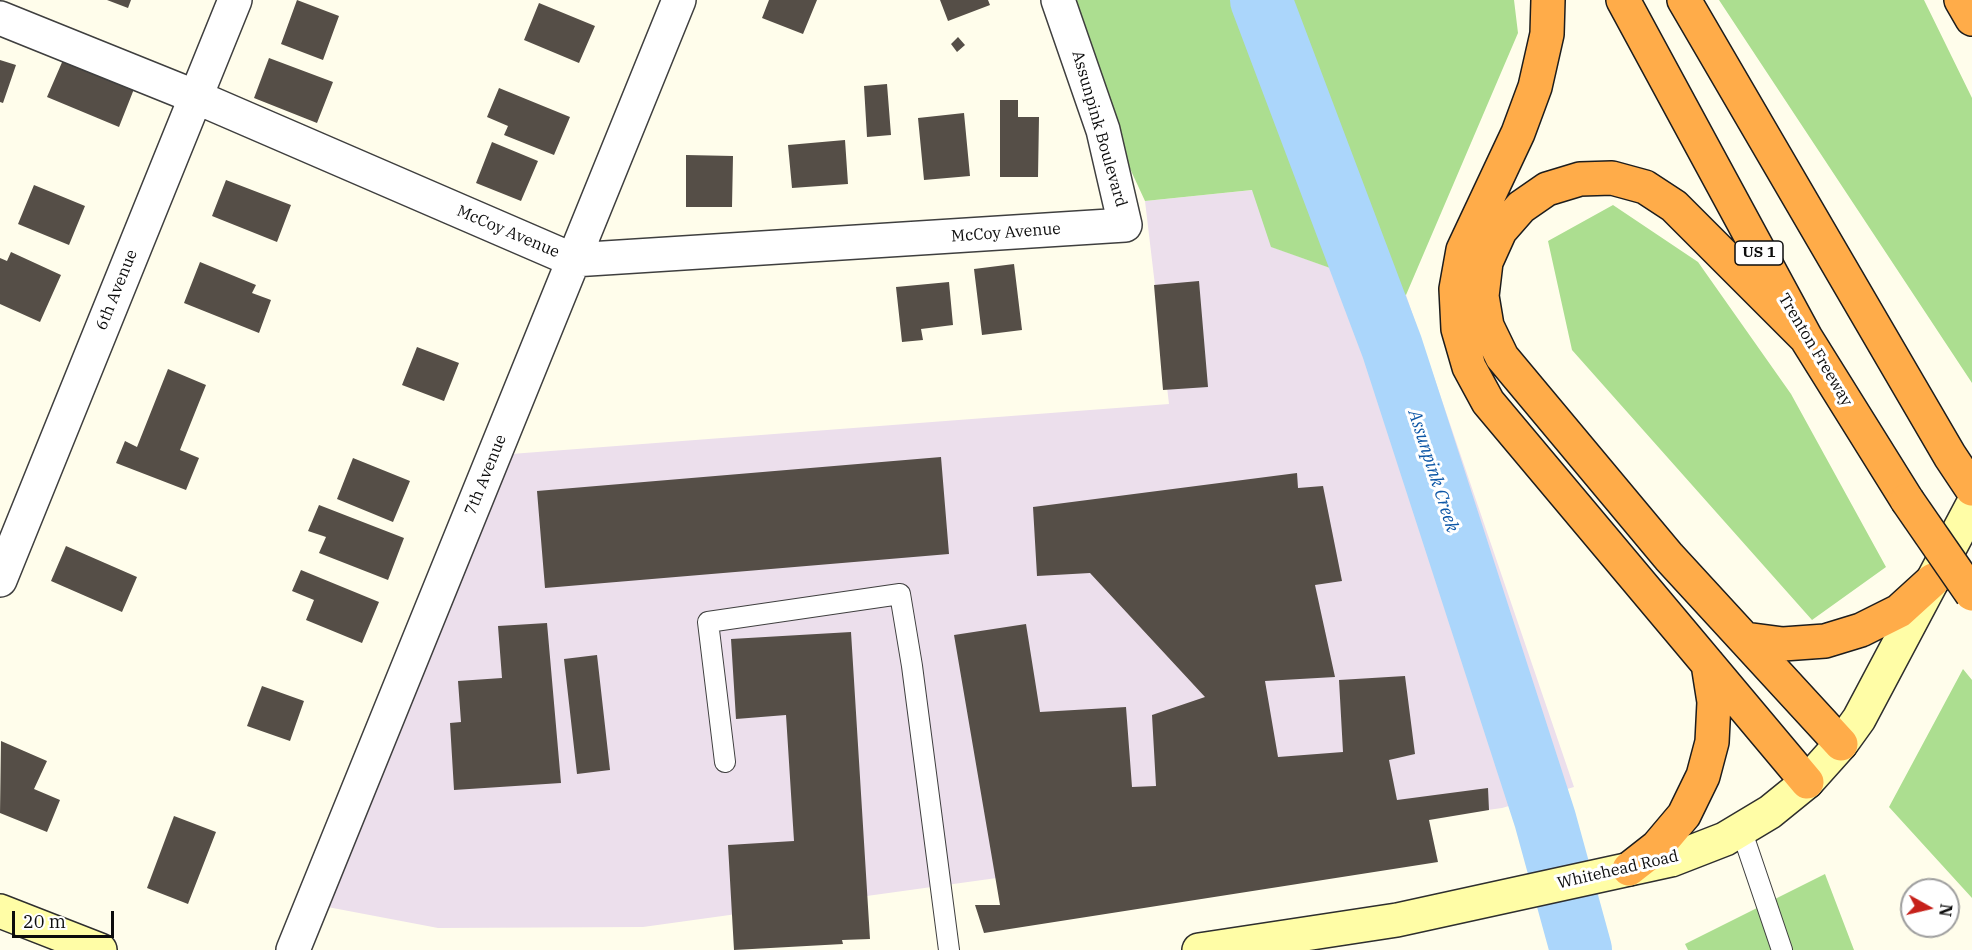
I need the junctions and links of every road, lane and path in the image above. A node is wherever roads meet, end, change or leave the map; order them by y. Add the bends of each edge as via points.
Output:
1 (235, 0) edge
2 (679, 0) edge
3 (1058, 0) edge
4 (1548, 0) edge
5 (1623, 0) edge
6 (1684, 0) edge
7 (1696, 0) edge
8 (1961, 0) edge
9 (0, 18) edge
10 (1972, 19) edge
11 (1728, 76) junction
12 (196, 97) junction
13 (1125, 225) joint
14 (573, 260) junction
15 (1806, 338) junction
16 (1972, 489) edge
17 (1972, 506) edge
18 (0, 580) edge
19 (1933, 580) junction
20 (1972, 594) edge
21 (1744, 639) junction
22 (1708, 663) junction
23 (1841, 744) junction
24 (725, 762) dead end
25 (1807, 782) junction
26 (1741, 829) junction
27 (1622, 871) junction
28 (0, 911) edge
29 (1397, 920) junction
30 (1259, 946) edge
31 (99, 950) edge
32 (293, 950) edge
33 (949, 950) edge
34 (1199, 950) edge
35 (1365, 950) edge
36 (1782, 950) edge

1 - 12 street, 6th Avenue
2 - 14 street, 7th Avenue
3 - 13 street, Assunpink Boulevard via 1103,130
4 - 22 highway via 1547,33 1535,87 1518,133 1463,250 1456,289 1458,329 1469,367 1488,402
5 - 15 highway, Trenton Freeway / US 1
6 - 11 highway
7 - 11 highway
8 - 10 highway
9 - 12 street, McCoy Avenue
11 - 16 highway
12 - 14 street, McCoy Avenue
12 - 18 street, 6th Avenue
13 - 14 street, McCoy Avenue
14 - 32 street, 7th Avenue
15 - 20 highway, Trenton Freeway / US 1, bridge via 1906,500
15 - 21 highway via 1674,206 1645,188 1612,178 1580,179 1547,189 1521,207 1500,231 1486,262 1482,296 1487,326 1502,357 1669,557
17 - 19 main road, Whitehead Road
19 - 21 highway via 1899,611 1862,630 1825,641 1783,644
19 - 23 main road, Whitehead Road via 1859,719
21 - 23 highway
22 - 25 highway
22 - 27 highway via 1714,702 1712,742 1703,776 1684,815 1657,847
23 - 25 main road, Whitehead Road
24 - 33 lane via 708,622 900,594
25 - 26 main road, Whitehead Road
26 - 27 main road, Whitehead Road via 1671,860
26 - 36 lane
27 - 29 main road, Whitehead Road
28 - 31 main road
29 - 30 main road, Whitehead Road
29 - 35 main road
30 - 34 main road, Whitehead Road

